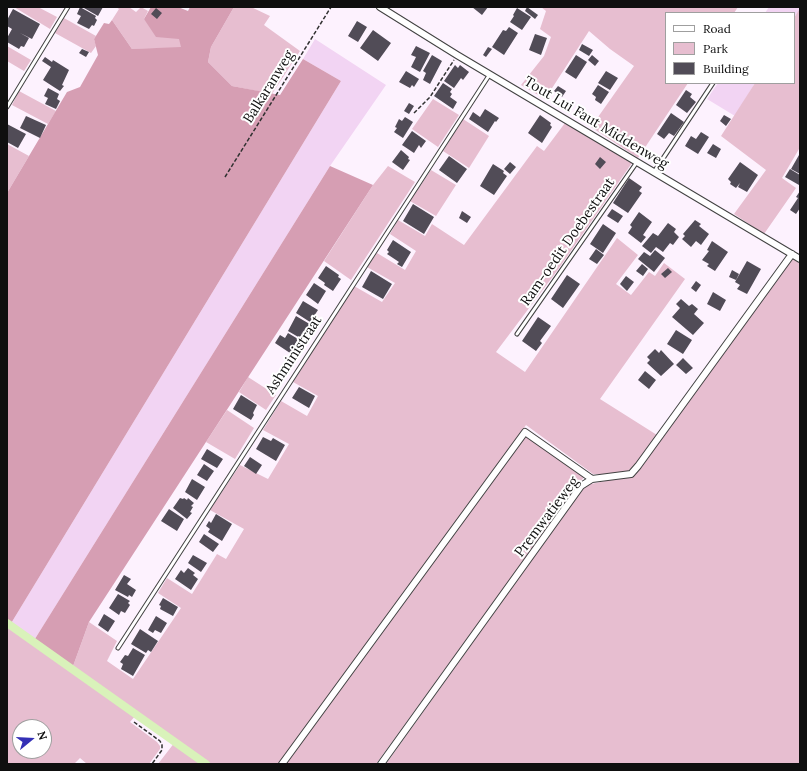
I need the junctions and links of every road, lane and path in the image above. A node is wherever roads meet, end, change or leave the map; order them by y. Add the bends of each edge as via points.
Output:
1 (68, 7) edge
2 (331, 7) edge
3 (380, 7) edge
4 (457, 55) junction
5 (490, 74) junction
6 (712, 84) edge
7 (7, 107) edge
8 (414, 113) dead end
9 (637, 162) junction
10 (654, 172) junction
11 (225, 177) dead end
12 (792, 254) junction
13 (800, 259) edge
14 (517, 334) dead end
15 (592, 479) junction
16 (118, 648) dead end
17 (134, 722) dead end
18 (152, 764) edge
19 (282, 764) edge
20 (380, 764) edge

1 - 7 lane
2 - 11 path, Balkaranweg
3 - 4 street, Tout Lui Faut Middenweg
4 - 5 street, Tout Lui Faut Middenweg
4 - 8 path via 430,97
5 - 9 street, Tout Lui Faut Middenweg
5 - 16 lane, Ashministraat
6 - 10 lane
9 - 10 street, Tout Lui Faut Middenweg
9 - 14 lane, Ram-oedit Doebestraat
10 - 12 street, Tout Lui Faut Middenweg
12 - 13 street, Tout Lui Faut Middenweg
12 - 15 street, Premwatieweg via 631,474
15 - 19 street via 525,432
15 - 20 street, Premwatieweg via 581,486
17 - 18 path via 162,745 162,750

